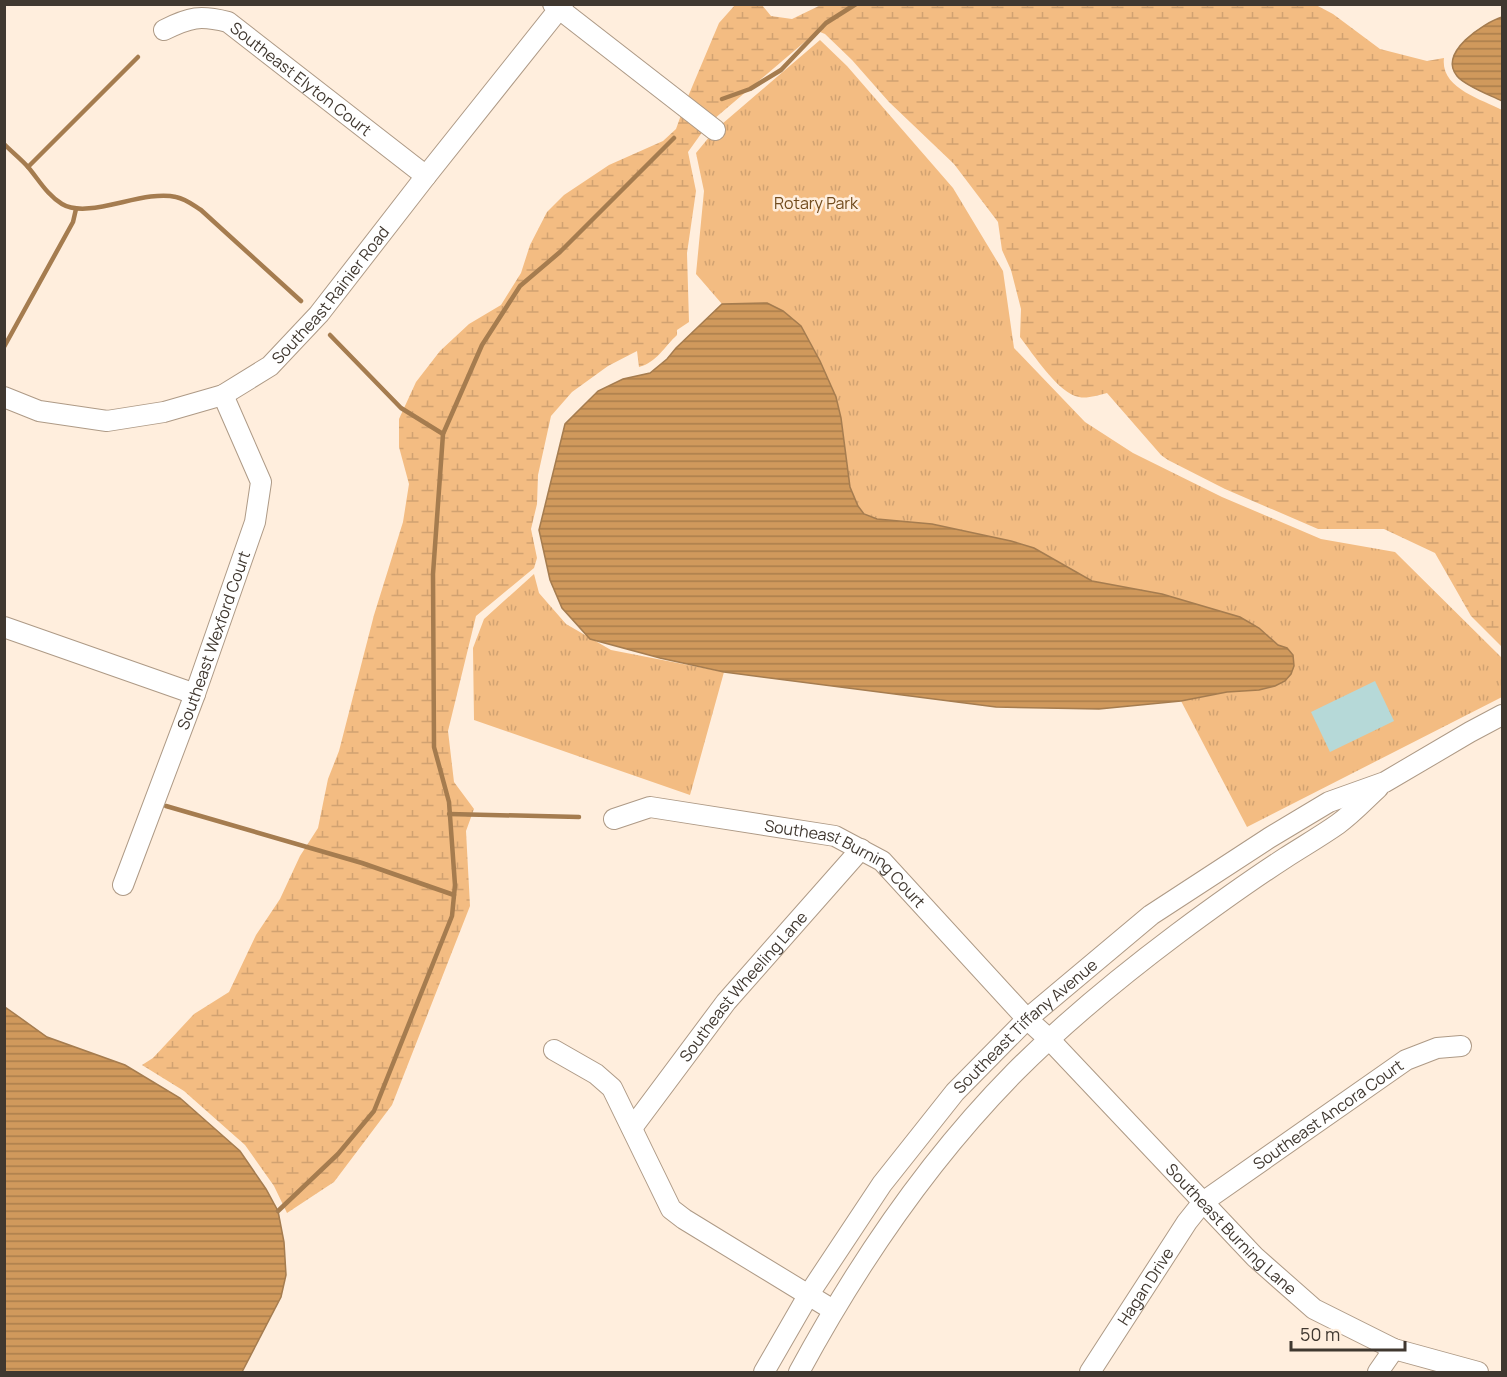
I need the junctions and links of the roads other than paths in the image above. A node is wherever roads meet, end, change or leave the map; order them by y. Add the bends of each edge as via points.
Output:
1 (558, 6) edge
2 (165, 30) dead end
3 (715, 130) dead end
4 (426, 176) junction
5 (222, 395) junction
6 (4, 397) edge
7 (4, 627) edge
8 (195, 694) junction
9 (1503, 715) edge
10 (1385, 782) junction
11 (614, 819) dead end
12 (861, 849) junction
13 (123, 885) dead end
14 (1027, 1019) junction
15 (1049, 1040) junction
16 (1461, 1046) dead end
17 (554, 1050) dead end
18 (632, 1128) junction
19 (1203, 1202) junction
20 (809, 1294) junction
21 (833, 1310) junction
22 (1394, 1349) junction
23 (764, 1372) edge
24 (799, 1372) edge
25 (1090, 1372) edge
26 (1378, 1372) edge
27 (1478, 1372) edge

1 - 3 street
1 - 4 street, Southeast Rainier Road
2 - 4 street, Southeast Elyton Court via 186,19 207,17 228,22
4 - 5 street, Southeast Rainier Road via 319,315 270,366
5 - 6 street, Southeast Rainier Road via 164,412 107,421 39,411
5 - 8 street, Southeast Wexford Court via 261,482 255,522
7 - 8 street
8 - 13 street, Southeast Wexford Court
9 - 10 street, Southeast Tiffany Avenue
10 - 14 street, Southeast Tiffany Avenue via 1329,802 1151,915
10 - 15 street, Southeast Tiffany Avenue via 1339,823 1178,933
11 - 12 street, Southeast Burning Court via 650,807 835,836
12 - 14 street, Southeast Burning Court via 882,861
12 - 18 street, Southeast Wheeling Lane via 726,1002
14 - 15 street, Southeast Burning Lane
14 - 20 street, Southeast Tiffany Avenue via 940,1110 882,1184
15 - 19 street, Southeast Burning Lane
15 - 21 street, Southeast Tiffany Avenue via 975,1116 903,1204
16 - 19 street, Southeast Ancora Court via 1437,1048 1406,1060
17 - 18 street via 597,1074 612,1088
18 - 20 street via 671,1209
19 - 22 street, Southeast Burning Lane via 1314,1309
19 - 25 street, Hagan Drive
20 - 21 street
20 - 23 street, Southeast Tiffany Avenue
21 - 24 street, Southeast Tiffany Avenue
22 - 26 street
22 - 27 street, Southeast Burning Lane

